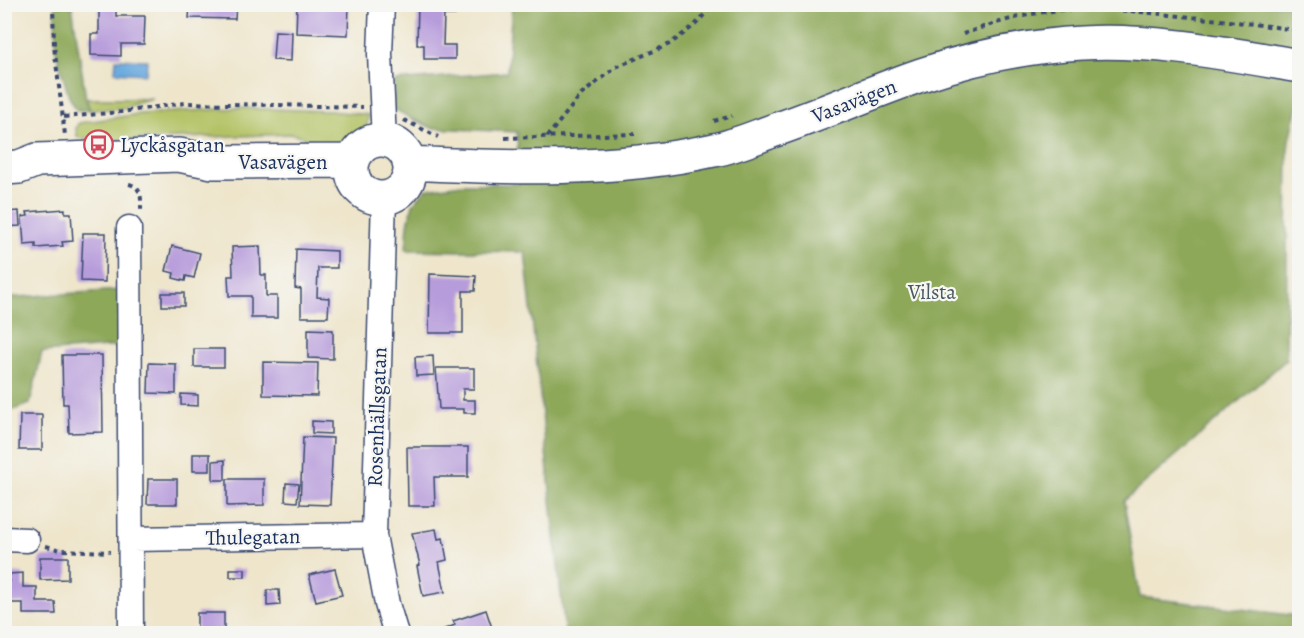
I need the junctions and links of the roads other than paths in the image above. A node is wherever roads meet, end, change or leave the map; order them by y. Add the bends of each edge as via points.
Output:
1 (382, 4) edge
2 (1299, 66) edge
3 (383, 126) junction
4 (353, 161) junction
5 (409, 163) junction
6 (12, 167) edge
7 (384, 198) junction
8 (129, 228) road end
9 (374, 535) junction
10 (132, 545) junction
11 (131, 633) edge
12 (396, 633) edge

1 - 3 street
2 - 5 street, Vasavägen via 1132,44 1040,47 922,75 718,150 582,167
3 - 4 street
3 - 5 street
4 - 6 street, Vasavägen via 213,162 182,170 38,173
4 - 7 street via 352,172 359,188 373,197
5 - 7 street via 403,188
7 - 9 street, Rosenhällsgatan
8 - 10 street
9 - 10 street, Thulegatan
9 - 12 street, Rosenhällsgatan
10 - 11 street

